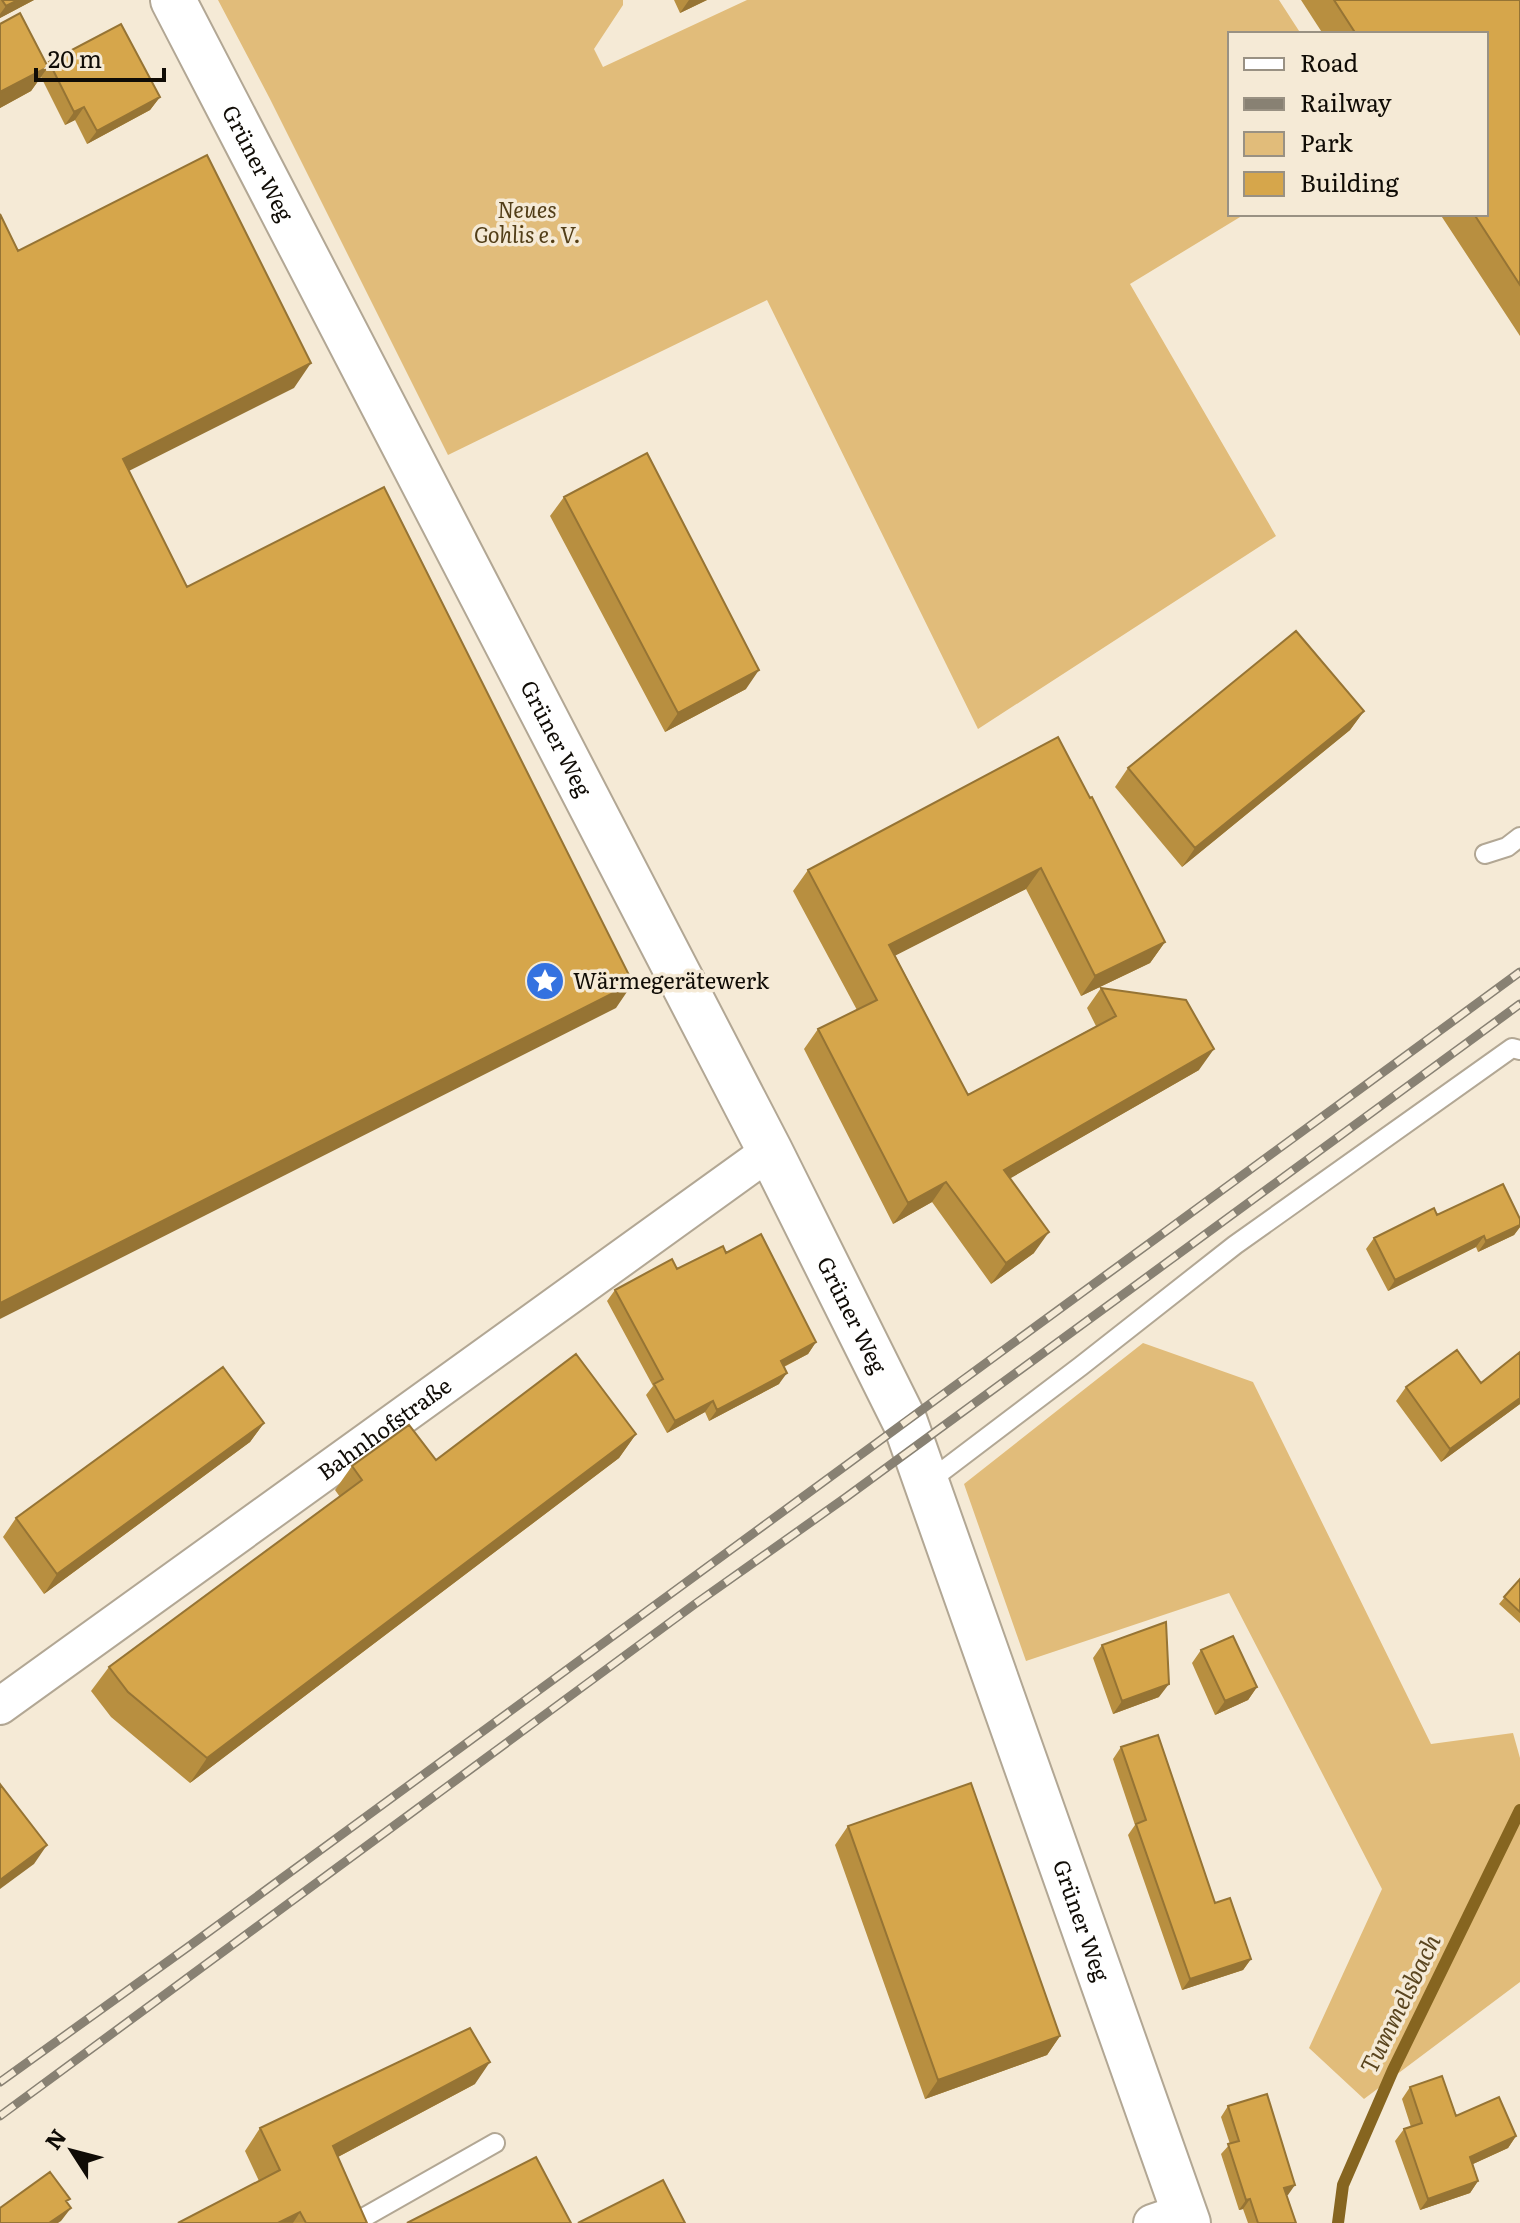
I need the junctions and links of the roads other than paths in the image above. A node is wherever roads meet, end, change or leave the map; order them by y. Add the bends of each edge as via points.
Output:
1 (173, 0) edge
2 (1520, 837) edge
3 (1485, 854) dead end
4 (1520, 1050) edge
5 (770, 1151) junction
6 (926, 1484) junction
7 (0, 1706) edge
8 (495, 2143) dead end
9 (1175, 2219) edge
10 (354, 2223) edge

1 - 5 street, Grüner Weg
2 - 3 lane
4 - 6 lane via 1512,1048 1235,1245
5 - 6 street, Grüner Weg via 905,1422
5 - 7 street, Bahnhofstraße
6 - 9 street, Grüner Weg
8 - 10 lane

